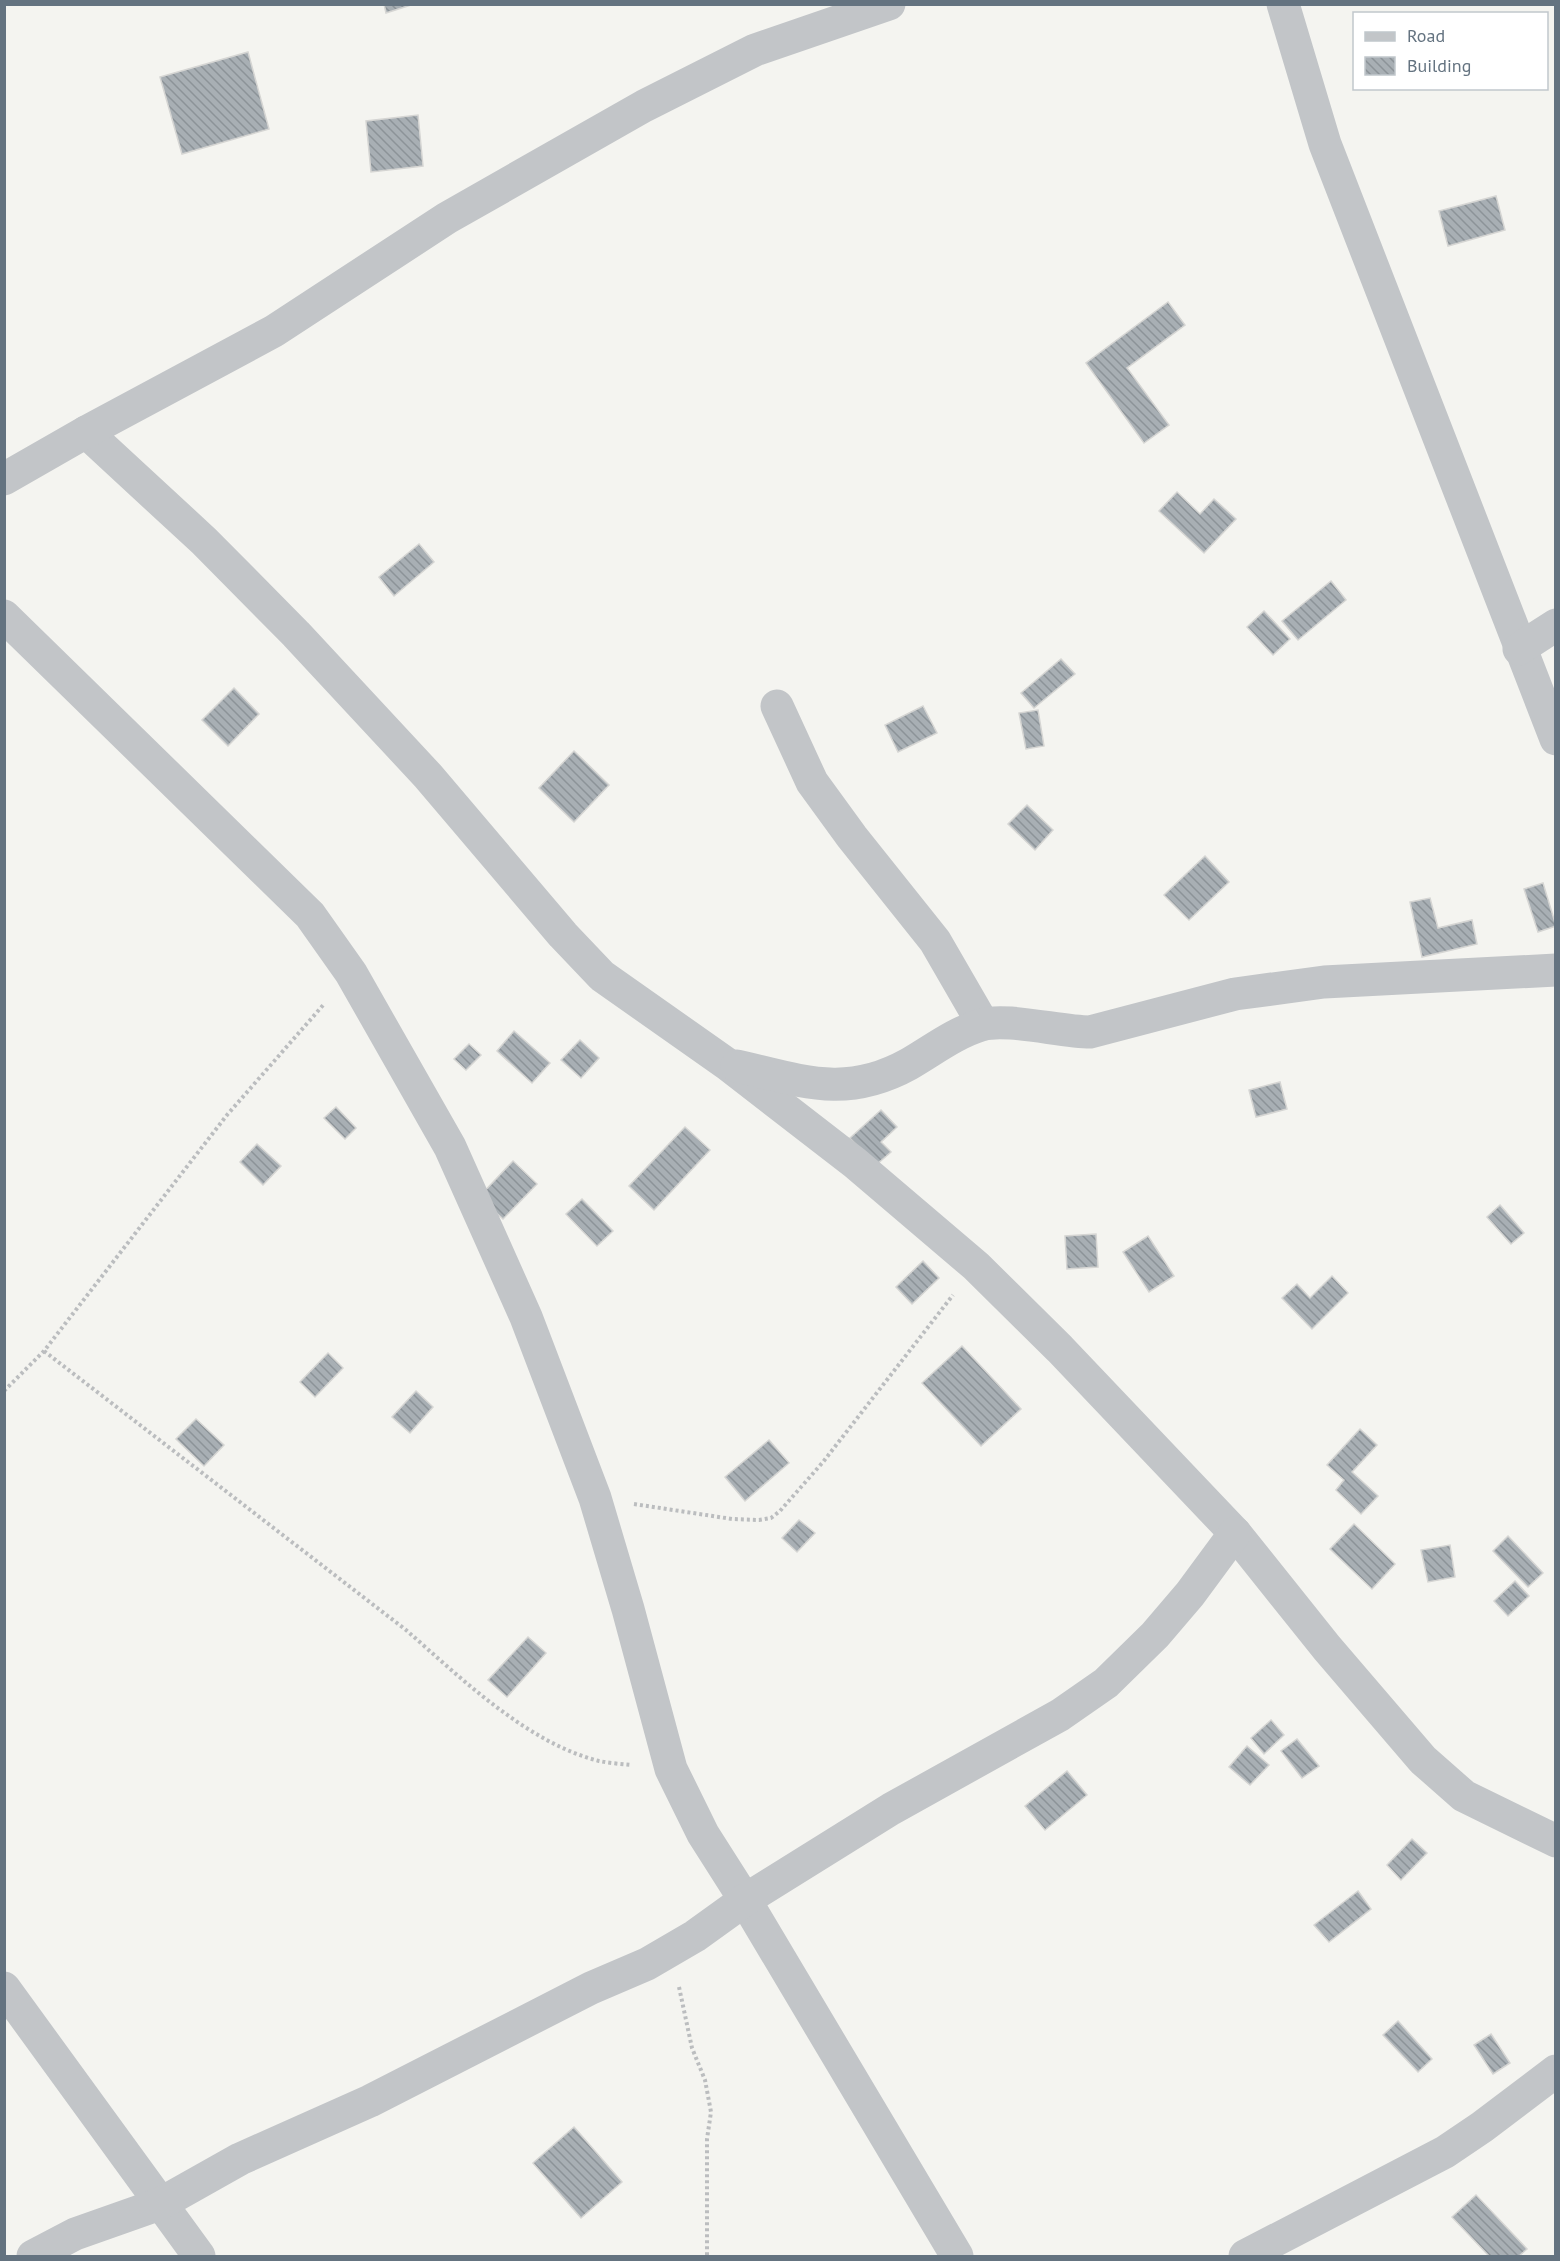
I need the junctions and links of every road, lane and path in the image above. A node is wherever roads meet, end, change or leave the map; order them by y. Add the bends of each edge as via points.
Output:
1 (889, 4) edge
2 (1283, 4) edge
3 (86, 432) junction
4 (4, 479) edge
5 (4, 616) edge
6 (1556, 625) edge
7 (1519, 649) junction
8 (777, 706) dead end
9 (1556, 739) edge
10 (1556, 970) edge
11 (351, 974) junction
12 (983, 1024) junction
13 (728, 1064) junction
14 (976, 1266) junction
15 (44, 1351) junction
16 (4, 1391) edge
17 (595, 1498) junction
18 (1235, 1533) junction
19 (671, 1768) junction
20 (1556, 1841) edge
21 (745, 1900) junction
22 (696, 1936) junction
23 (4, 1988) edge
24 (1556, 2071) edge
25 (160, 2204) junction
26 (33, 2256) edge
27 (199, 2256) edge
28 (707, 2256) edge
29 (957, 2256) edge
30 (1245, 2256) edge

1 - 3 street via 754,50 644,106 447,218 274,332
2 - 7 street via 1326,144
3 - 4 street
3 - 13 street via 204,541 296,634 428,776 602,976
5 - 11 street via 310,915
6 - 7 street
7 - 9 street
8 - 12 street via 812,782 935,941
10 - 12 street via 1323,982 1234,994 1090,1032
11 - 15 path via 226,1114
11 - 17 street via 450,1147 526,1317
12 - 13 street via 887,1074 861,1083 818,1085
13 - 14 street via 855,1163
14 - 17 path via 816,1470 771,1518 732,1519
14 - 18 street
15 - 16 path
15 - 19 path via 406,1630 519,1725 599,1761
17 - 19 street
18 - 20 street via 1423,1760 1464,1796
18 - 21 street via 1155,1635 1106,1683
19 - 21 street via 703,1834
21 - 22 street
21 - 29 street
22 - 25 street via 370,2101 240,2159
22 - 28 path via 680,1970 679,1988 711,2112 707,2139
23 - 25 street
24 - 30 street via 1445,2152
25 - 26 street via 75,2234
25 - 27 street

